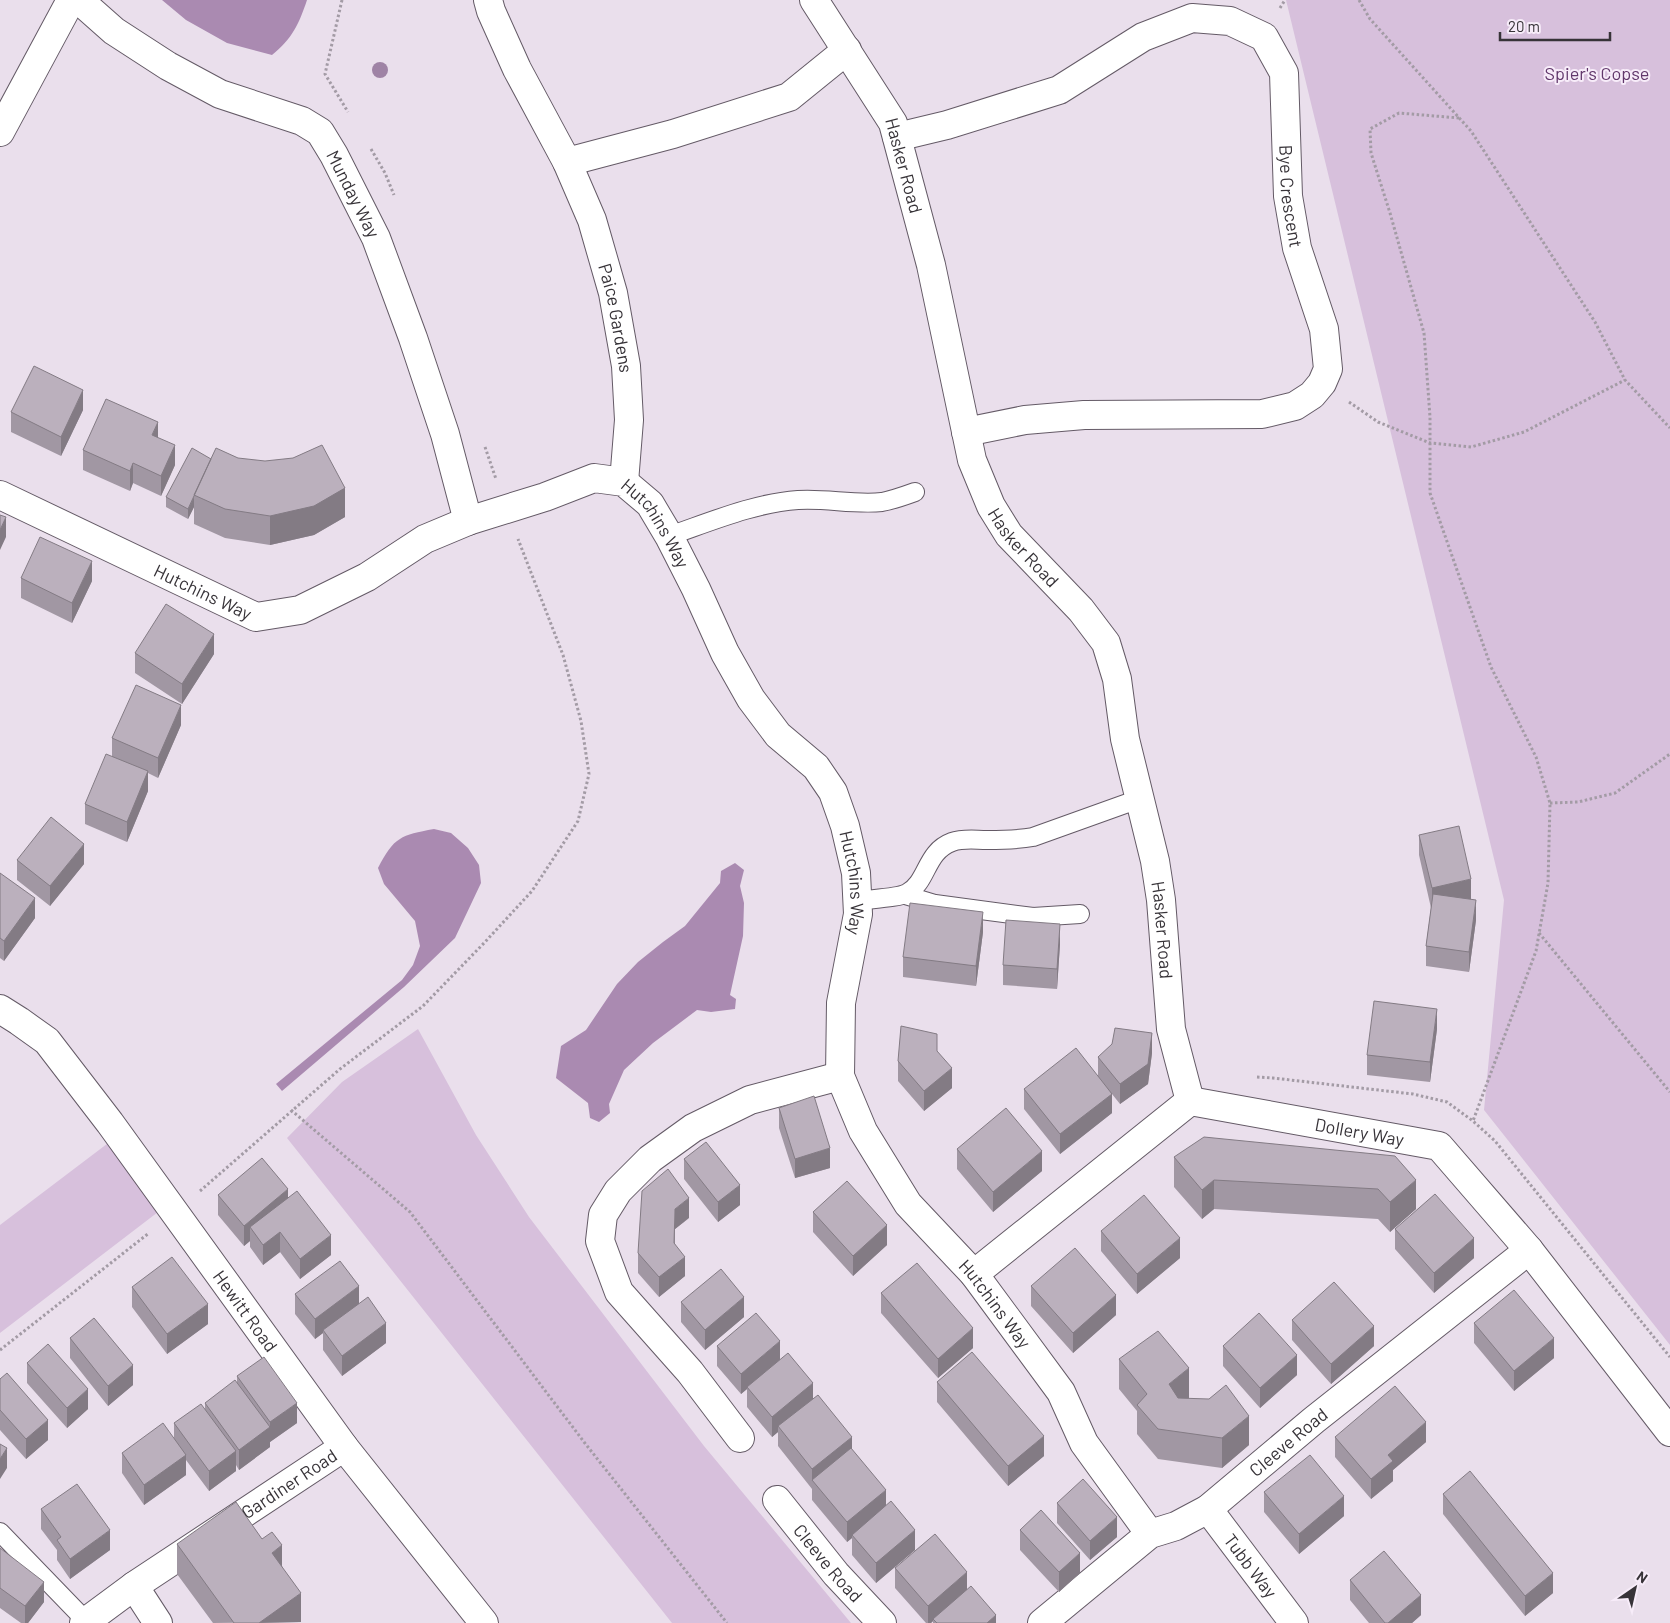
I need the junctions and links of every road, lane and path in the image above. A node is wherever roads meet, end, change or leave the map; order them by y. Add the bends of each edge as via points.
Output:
1 (71, 0) edge
2 (79, 0) edge
3 (488, 0) edge
4 (814, 0) edge
5 (1359, 0) edge
6 (847, 50) junction
7 (1459, 118) junction
8 (0, 132) edge
9 (897, 137) junction
10 (567, 162) junction
11 (1625, 380) junction
12 (1322, 383) junction
13 (1670, 428) edge
14 (966, 432) junction
15 (1430, 443) junction
16 (624, 482) junction
17 (915, 492) dead end
18 (0, 495) edge
19 (506, 509) junction
20 (468, 521) junction
21 (669, 536) junction
22 (1670, 754) edge
23 (1139, 800) junction
24 (1550, 803) junction
25 (905, 895) junction
26 (858, 901) junction
27 (1080, 914) dead end
28 (1539, 932) junction
29 (0, 1009) edge
30 (840, 1076) junction
31 (1670, 1092) edge
32 (1190, 1102) junction
33 (291, 1110) junction
34 (1473, 1121) dead end
35 (175, 1213) junction
36 (1529, 1250) junction
37 (974, 1274) junction
38 (0, 1350) edge
39 (1670, 1432) edge
40 (740, 1438) dead end
41 (344, 1447) junction
42 (777, 1500) dead end
43 (1208, 1509) junction
44 (0, 1532) edge
45 (1150, 1534) junction
46 (134, 1586) junction
47 (85, 1622) edge
48 (158, 1623) edge
49 (483, 1623) edge
50 (727, 1623) edge
51 (882, 1623) edge
52 (1042, 1623) edge
53 (1294, 1623) edge

1 - 8 street
2 - 20 street, Munday Way via 114,31 168,66 220,94 302,121 320,132 376,238 445,434
3 - 10 street, Paice Gardens via 517,69
4 - 6 street, Hasker Road
5 - 7 path via 1370,19
6 - 9 street, Hasker Road via 893,123
6 - 10 street via 789,97 674,134
7 - 11 path via 1595,322
7 - 15 path via 1400,113 1370,129 1371,154 1424,333
9 - 12 street, Bye Crescent via 1059,90 1143,37 1192,18 1230,21 1264,38 1284,73 1288,196 1298,248 1324,330 1328,369
9 - 14 street, Hasker Road via 931,265
10 - 16 street, Paice Gardens via 592,220 613,294 626,366 629,420
11 - 13 path
11 - 15 path via 1524,432 1471,447
12 - 14 street via 1312,395 1295,406 1262,414 1084,415 1025,420
12 - 15 path via 1378,422
14 - 23 street, Hasker Road via 972,460 991,506 1009,535 1082,610 1106,643 1117,679
15 - 24 path via 1430,493 1491,667 1536,756
16 - 19 street, Hutchins Way via 594,478
16 - 21 street, Hutchins Way via 650,504
17 - 21 lane via 883,502 798,500 778,503
18 - 20 street, Hutchins Way via 256,617 300,610 367,577 425,539
19 - 20 street, Hutchins Way
19 - 33 path via 563,655 581,721 589,774 578,821 532,891 423,1006 340,1068
21 - 26 street, Hutchins Way via 751,698 778,735 816,766 833,792 856,873
22 - 24 path via 1615,792 1578,802
23 - 25 lane via 1033,837 952,842 933,855 914,889
23 - 32 street, Hasker Road via 1155,861 1161,900 1171,1029
24 - 28 path via 1548,883
25 - 26 lane
25 - 27 lane via 935,904 1033,916
26 - 30 street, Hutchins Way via 841,1003
28 - 31 path
28 - 34 path via 1536,951
29 - 35 street, Hewitt Road via 47,1041
30 - 37 street, Hutchins Way via 863,1132 908,1204
30 - 40 street via 750,1100 694,1128 650,1159 618,1191 603,1215 600,1241 619,1292 690,1372
32 - 36 street, Dollery Way via 1439,1146
32 - 37 street
33 - 35 path
33 - 50 path via 410,1212 584,1442
35 - 38 path
35 - 41 street, Hewitt Road
36 - 39 street, Dollery Way
36 - 43 street, Cleeve Road via 1314,1420
37 - 45 street, Hutchins Way via 1061,1392 1084,1443
41 - 46 street, Gardiner Road
41 - 49 street, Hewitt Road
42 - 51 street, Cleeve Road via 836,1574
43 - 45 street, Cleeve Road via 1176,1526
43 - 53 street, Tubb Way
44 - 47 lane
45 - 52 street, Cleeve Road
46 - 47 street, Gardiner Road
46 - 48 street

